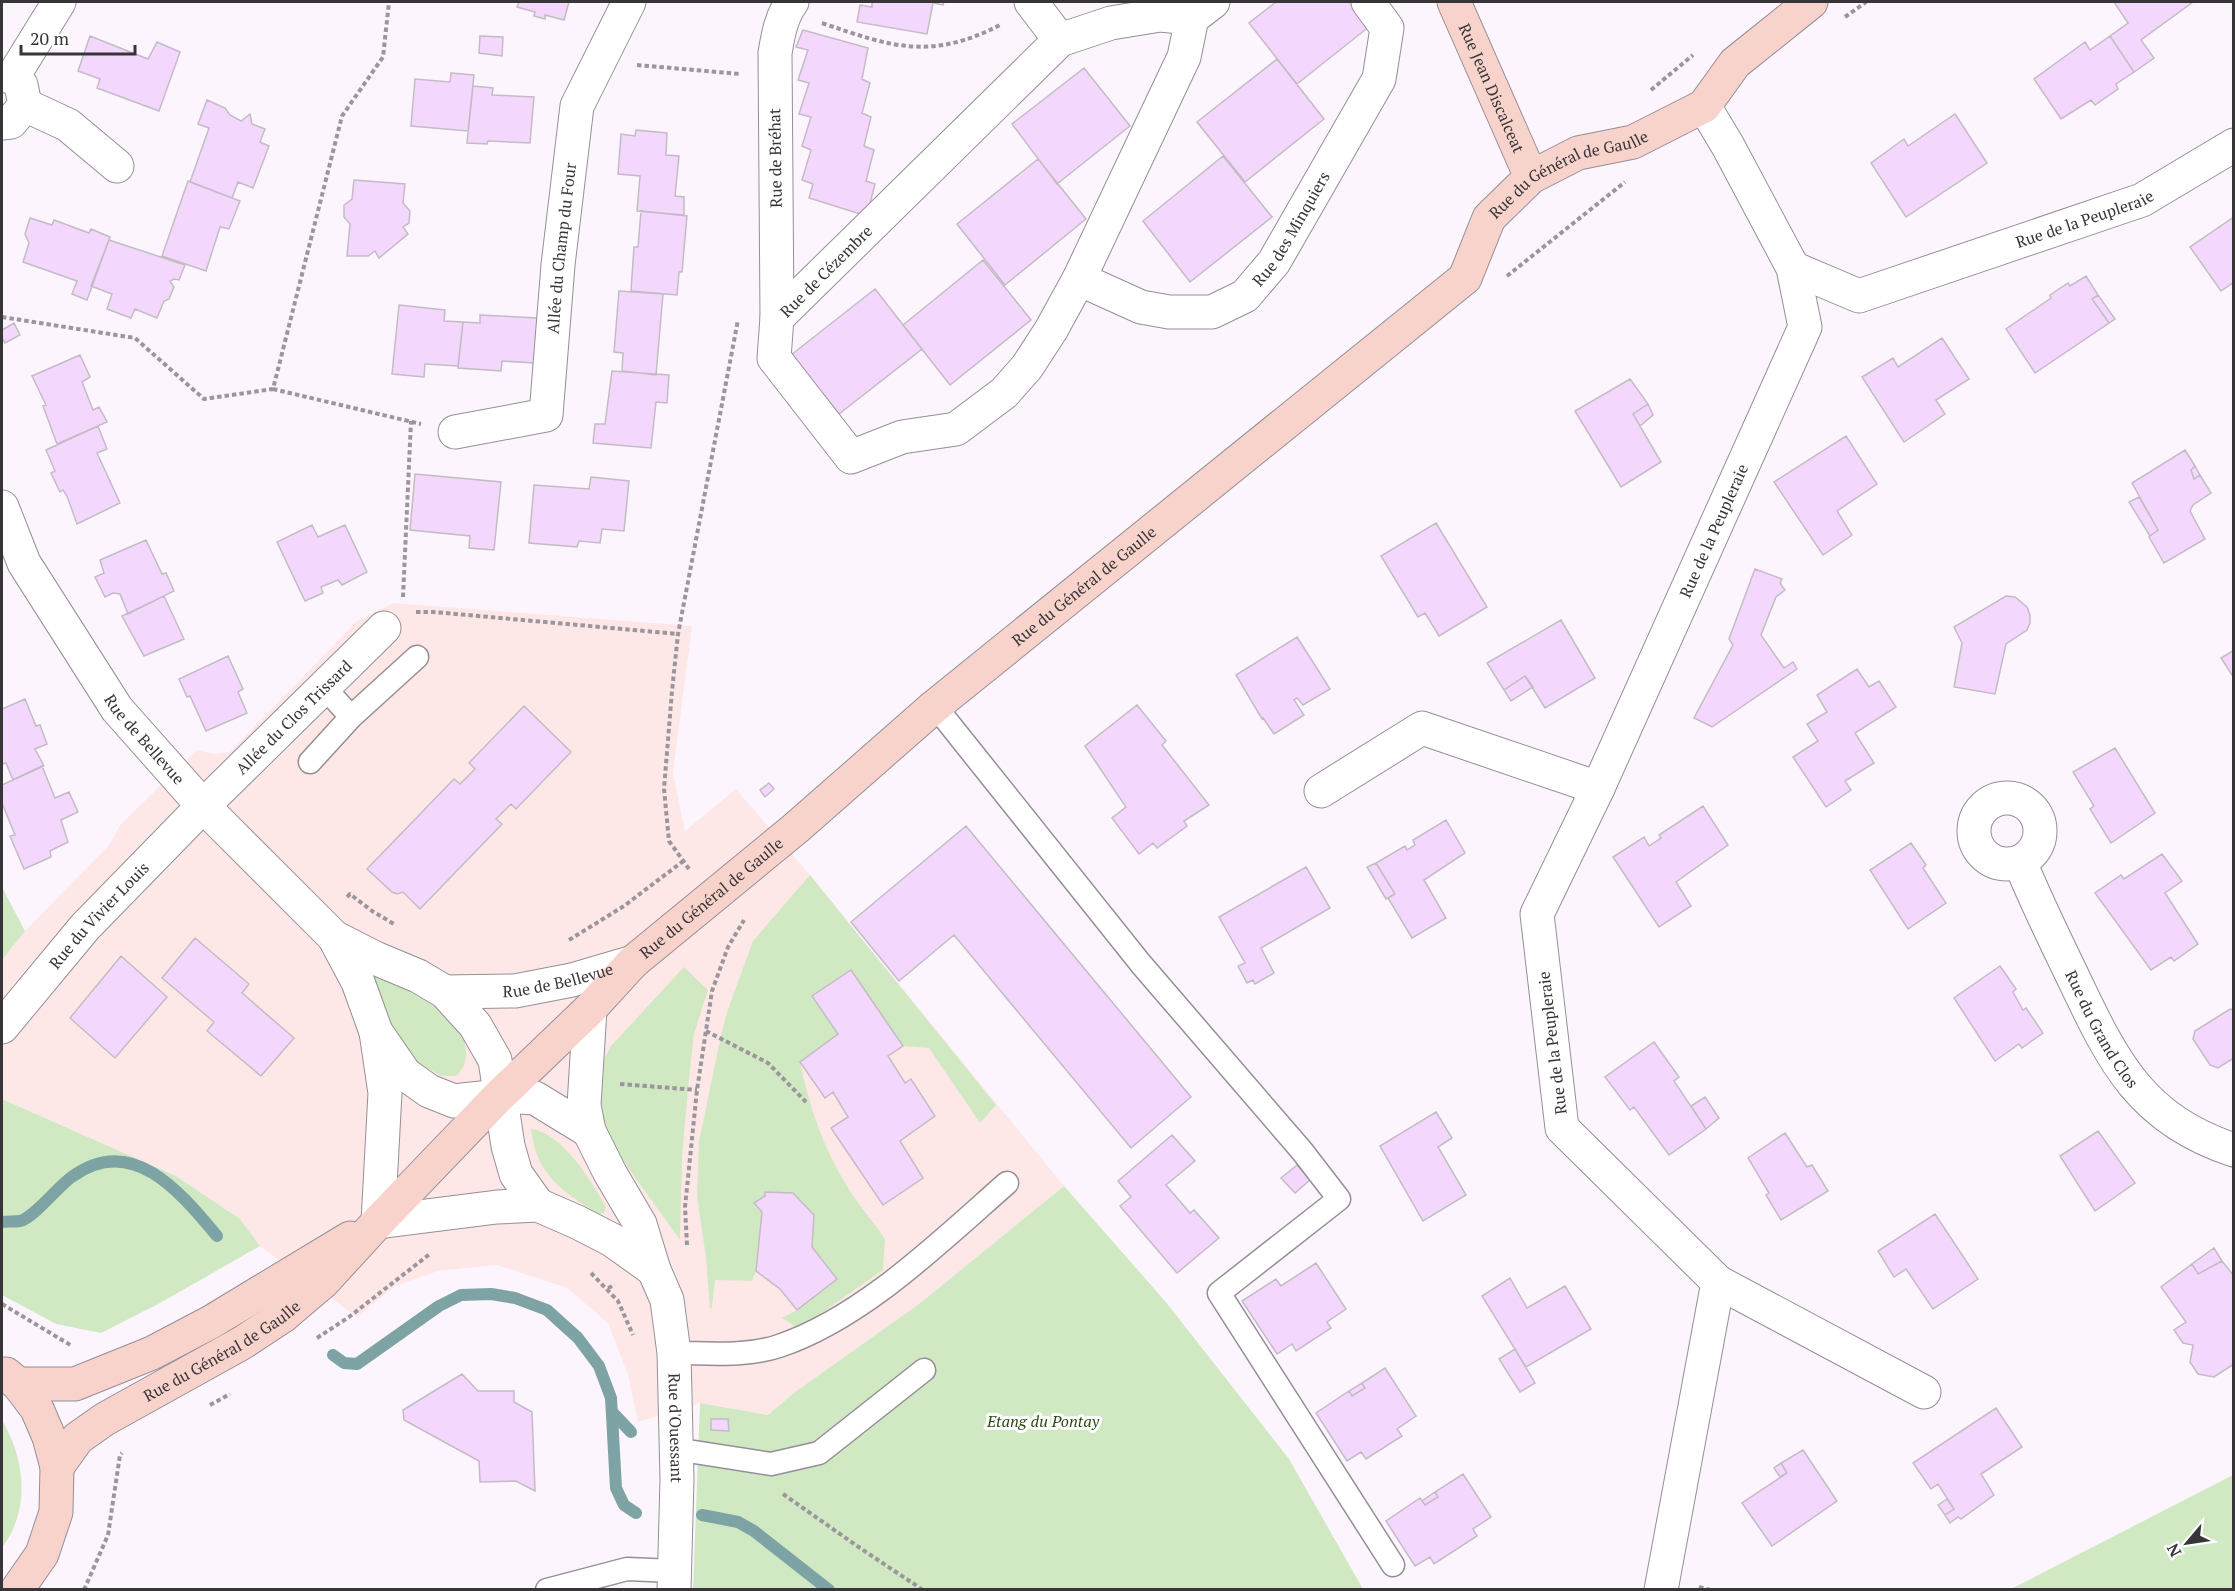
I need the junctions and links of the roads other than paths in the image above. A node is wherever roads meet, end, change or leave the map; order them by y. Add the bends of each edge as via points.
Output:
1 (59, 2) edge
2 (629, 2) edge
3 (1368, 2) edge
4 (1454, 2) edge
5 (1811, 2) edge
6 (1032, 3) edge
7 (789, 6) edge
8 (1202, 10) edge
9 (1060, 40) junction
10 (10, 96) edge
11 (1704, 106) junction
12 (2234, 145) edge
13 (117, 166) dead end
14 (1531, 177) junction
15 (1793, 268) junction
16 (1079, 279) junction
17 (777, 318) junction
18 (455, 432) road end
19 (2, 507) edge
20 (384, 628) road end
21 (417, 657) dead end
22 (324, 687) junction
23 (935, 706) junction
24 (351, 717) junction
25 (310, 762) dead end
26 (1598, 788) junction
27 (1320, 791) dead end
28 (203, 806) junction
29 (2020, 862) dead end
30 (334, 937) junction
31 (633, 962) junction
32 (445, 992) junction
33 (590, 1009) junction
34 (2, 1027) edge
35 (376, 1032) junction
36 (499, 1096) junction
37 (589, 1131) junction
38 (2234, 1150) edge
39 (1007, 1183) dead end
40 (538, 1204) junction
41 (378, 1222) junction
42 (654, 1270) junction
43 (1718, 1282) junction
44 (674, 1353) junction
45 (924, 1370) dead end
46 (10, 1377) edge
47 (1924, 1392) dead end
48 (675, 1449) junction
49 (57, 1467) junction
50 (1393, 1565) dead end
51 (674, 1580) edge
52 (17, 1590) edge
53 (547, 1590) edge
54 (1661, 1590) edge

1 - 10 street
2 - 18 street, Allée du Champ du Four via 577,106 558,265 546,415
3 - 16 street, Rue des Minquiers via 1387,27 1379,79 1274,262 1245,296 1212,312 1168,312 1141,307
4 - 14 main road, Rue Jean Discalceat
5 - 11 main road, Rue du Général de Gaulle via 1735,63
6 - 9 street
7 - 17 street, Rue de Bréhat via 779,29 774,77
8 - 9 street, Rue de Cézembre via 1110,23
8 - 16 street, Rue de Cézembre via 1184,57
9 - 17 street, Rue de Cézembre
10 - 13 street via 68,124
11 - 14 main road, Rue du Général de Gaulle via 1633,142 1578,153
11 - 15 street, Rue de la Peupleraie
12 - 15 street, Rue de la Peupleraie via 2142,200 1859,296
14 - 23 main road, Rue du Général de Gaulle via 1489,218 1465,278
15 - 26 street, Rue de la Peupleraie via 1805,327
16 - 17 street, Rue de Cézembre via 1027,367 1004,393 956,429 902,437 851,457 774,358
19 - 28 street, Rue de Bellevue via 24,563 117,709
20 - 22 street, Allée du Clos Trissard
21 - 24 lane
22 - 24 lane
22 - 28 street, Allée du Clos Trissard
23 - 31 main road, Rue du Général de Gaulle via 796,828
23 - 50 lane via 1141,964 1339,1199 1220,1293
24 - 25 lane
26 - 27 street via 1422,728
26 - 43 street, Rue de la Peupleraie via 1537,914 1562,1128
28 - 30 street, Rue de Bellevue
28 - 34 street, Rue du Vivier Louis via 85,927
29 - 38 street, Rue du Grand Clos via 2103,1041 2129,1080 2180,1127
30 - 32 street, Rue de Bellevue
30 - 35 street, Rue de Bellevue via 358,982
31 - 32 street, Rue de Bellevue via 515,991
31 - 33 main road, Rue du Général de Gaulle
32 - 36 street, Rue de Bellevue via 476,1025 495,1060
33 - 36 main road, Rue du Général de Gaulle
33 - 37 street, Rue d'Ouessant via 584,1105
35 - 36 street, Rue de Bellevue via 405,1074 429,1091 454,1101
35 - 41 street, Rue de Bellevue via 385,1093
36 - 37 street via 535,1098
36 - 40 street via 516,1174
36 - 41 main road, Rue du Général de Gaulle
37 - 42 street, Rue d'Ouessant via 640,1224
39 - 44 lane via 918,1263 812,1332 777,1347 740,1353
40 - 41 street
40 - 42 street via 612,1240
41 - 46 main road, Rue du Général de Gaulle via 152,1353 75,1384
41 - 49 main road, Rue du Général de Gaulle via 323,1282 283,1316 105,1419 78,1438
42 - 44 street, Rue d'Ouessant via 667,1300
43 - 47 street, Rue de la Peupleraie
43 - 54 street
44 - 48 street, Rue d'Ouessant
45 - 48 lane via 819,1453 771,1464
46 - 49 main road via 37,1409
48 - 51 street, Rue d'Ouessant
49 - 52 main road via 56,1512 42,1554
51 - 53 lane via 627,1569

